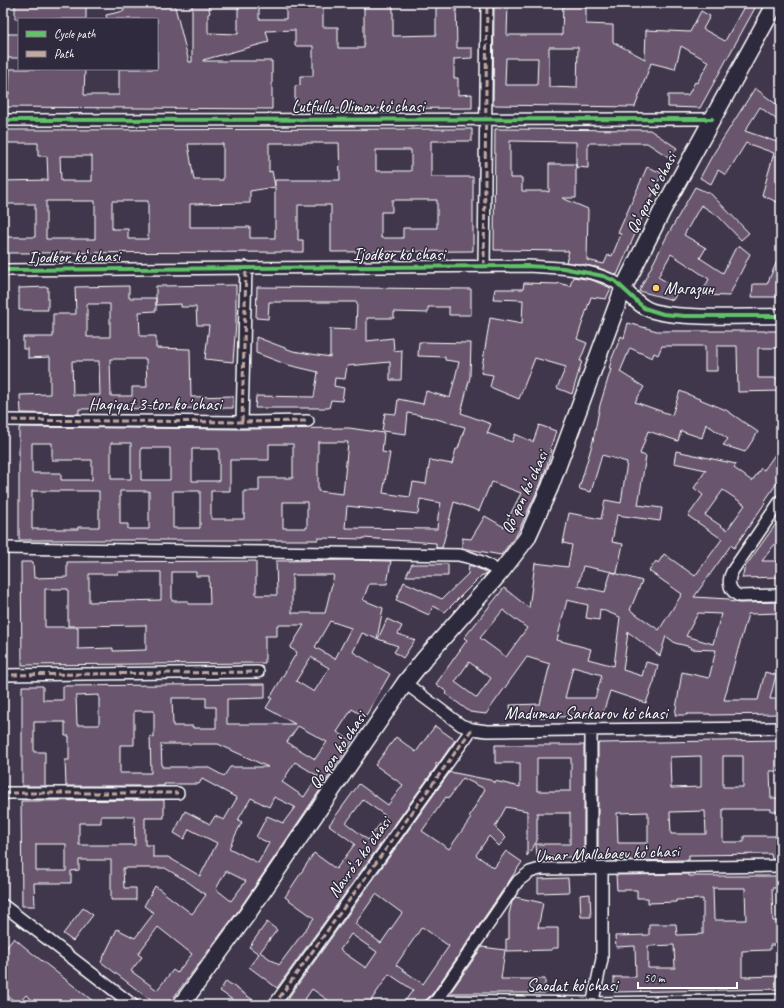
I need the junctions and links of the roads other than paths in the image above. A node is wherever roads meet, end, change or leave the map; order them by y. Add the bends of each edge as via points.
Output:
1 (487, 3) edge
2 (776, 3) edge
3 (485, 118) junction
4 (712, 119) junction
5 (3, 120) edge
6 (484, 266) junction
7 (246, 267) junction
8 (3, 270) edge
9 (623, 289) junction
10 (781, 316) edge
11 (3, 420) edge
12 (308, 421) dead end
13 (242, 422) junction
14 (781, 500) edge
15 (3, 548) edge
16 (500, 573) junction
17 (781, 595) edge
18 (258, 672) dead end
19 (3, 675) edge
20 (405, 684) junction
21 (781, 728) edge
22 (472, 729) junction
23 (591, 730) junction
24 (3, 793) edge
25 (178, 793) dead end
26 (781, 866) edge
27 (597, 868) junction
28 (3, 900) edge
29 (3, 905) edge
30 (781, 1000) edge
31 (433, 1003) edge
32 (592, 1004) edge
33 (133, 1005) edge
34 (181, 1005) edge
35 (274, 1005) edge

1 - 3 street
2 - 4 main road, Qoʻqon koʻchasi
3 - 4 street, Lutfulla Olimov koʻchasi
3 - 5 street, Lutfulla Olimov koʻchasi
3 - 6 street
4 - 9 main road, Qoʻqon koʻchasi
6 - 7 street, Ijodkor koʻchasi
6 - 9 street, Ijodkor koʻchasi via 563,268 603,276
7 - 8 street, Ijodkor koʻchasi
7 - 13 street
9 - 10 street, Ijodkor koʻchasi via 644,308 663,314
9 - 16 main road, Qoʻqon koʻchasi via 550,488 527,538
11 - 13 street, Haqiqat 3-tor koʼchasi
12 - 13 street, Haqiqat 3-tor koʼchasi
14 - 17 street via 733,570 729,582 731,590 739,596
15 - 16 street via 459,555 473,557 489,564
16 - 20 main road, Qoʻqon koʻchasi
18 - 19 street
20 - 22 street, Madumar Sarkarov koʻchasi via 461,725
20 - 34 main road, Qoʻqon koʻchasi via 246,916
21 - 23 street, Madumar Sarkarov koʻchasi
22 - 23 street, Madumar Sarkarov koʻchasi
22 - 35 street, Navroʻz koʻchasi
23 - 27 street
24 - 25 street
26 - 27 street, Umar Mallabaev koʻchasi
27 - 31 street, Umar Mallabaev koʻchasi via 540,869 530,872 518,881
27 - 32 street via 602,959
28 - 29 street
29 - 33 street
30 - 32 street, Saodat koʻchasi
31 - 32 street, Saodat koʻchasi

